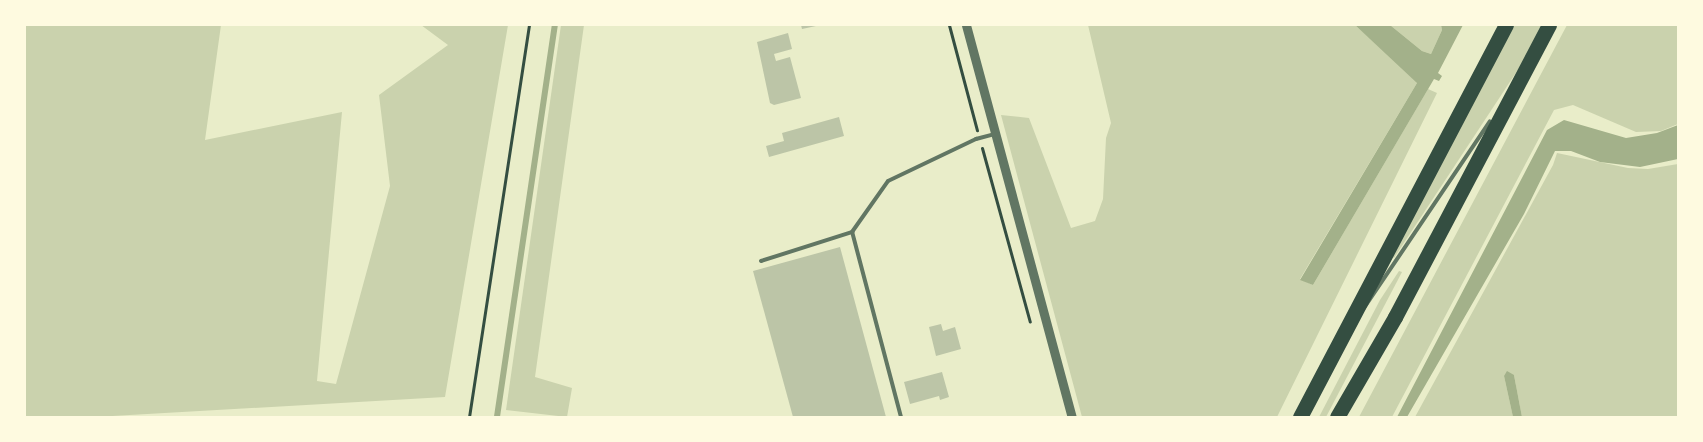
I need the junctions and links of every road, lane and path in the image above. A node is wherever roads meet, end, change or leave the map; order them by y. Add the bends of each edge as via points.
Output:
1 (529, 25) edge
2 (948, 25) edge
3 (966, 25) edge
4 (1506, 25) edge
5 (1549, 25) edge
6 (1528, 62) junction
7 (995, 134) junction
8 (980, 138) junction
9 (852, 232) junction
10 (761, 261) dead end
11 (1350, 322) junction
12 (1032, 330) dead end
13 (469, 417) edge
14 (901, 417) edge
15 (1072, 417) edge
16 (1300, 417) edge
17 (1337, 417) edge

1 - 13 path
2 - 8 path
3 - 7 street
4 - 11 highway
5 - 6 highway
6 - 11 lane via 1374,298
6 - 17 highway via 1394,317
7 - 8 lane
7 - 15 street
8 - 9 lane via 888,181
8 - 12 path
9 - 10 lane
9 - 14 lane
11 - 16 highway

